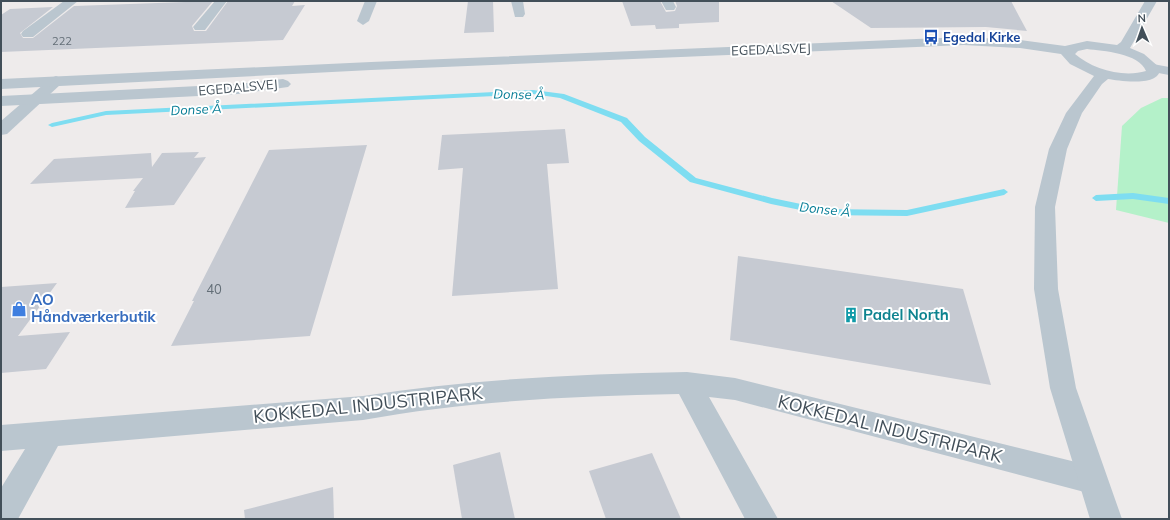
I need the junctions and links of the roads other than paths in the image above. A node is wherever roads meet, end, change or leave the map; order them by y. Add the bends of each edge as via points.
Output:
1 (72, 1) edge
2 (221, 1) edge
3 (371, 1) edge
4 (517, 1) edge
5 (1151, 1) edge
6 (519, 14) dead end
7 (363, 21) dead end
8 (200, 27) dead end
9 (28, 34) dead end
10 (1119, 50) junction
11 (1068, 51) junction
12 (474, 63) junction
13 (1153, 68) junction
14 (310, 69) junction
15 (1169, 71) edge
16 (1105, 74) junction
17 (56, 82) junction
18 (1, 84) edge
19 (37, 99) junction
20 (1, 100) edge
21 (1, 130) edge
22 (687, 383) junction
23 (49, 434) junction
24 (1, 438) edge
25 (1092, 480) junction
26 (1, 518) edge
27 (762, 519) edge
28 (1106, 519) edge

1 - 9 street
2 - 8 street
3 - 7 street
4 - 6 street
5 - 10 street via 1126,44
10 - 11 street via 1087,46 1074,47
10 - 13 street via 1142,58
11 - 12 street, EGEDALSVEJ via 1020,44 964,41
11 - 16 street via 1072,60 1080,65
12 - 14 street, EGEDALSVEJ
12 - 19 street, EGEDALSVEJ via 238,89
13 - 15 street
13 - 16 street via 1152,72 1141,77
14 - 17 street, EGEDALSVEJ
14 - 19 street via 237,78 68,88
16 - 25 street via 1074,113 1058,149 1045,207 1046,289 1063,388
17 - 18 street, EGEDALSVEJ
17 - 19 street
19 - 20 street, EGEDALSVEJ
19 - 21 street
22 - 23 street, KOKKEDAL INDUSTRIPARK via 587,384 404,401 363,408
22 - 25 street, KOKKEDAL INDUSTRIPARK via 735,390
22 - 27 street
23 - 24 street, KOKKEDAL INDUSTRIPARK
23 - 26 street
25 - 28 street

